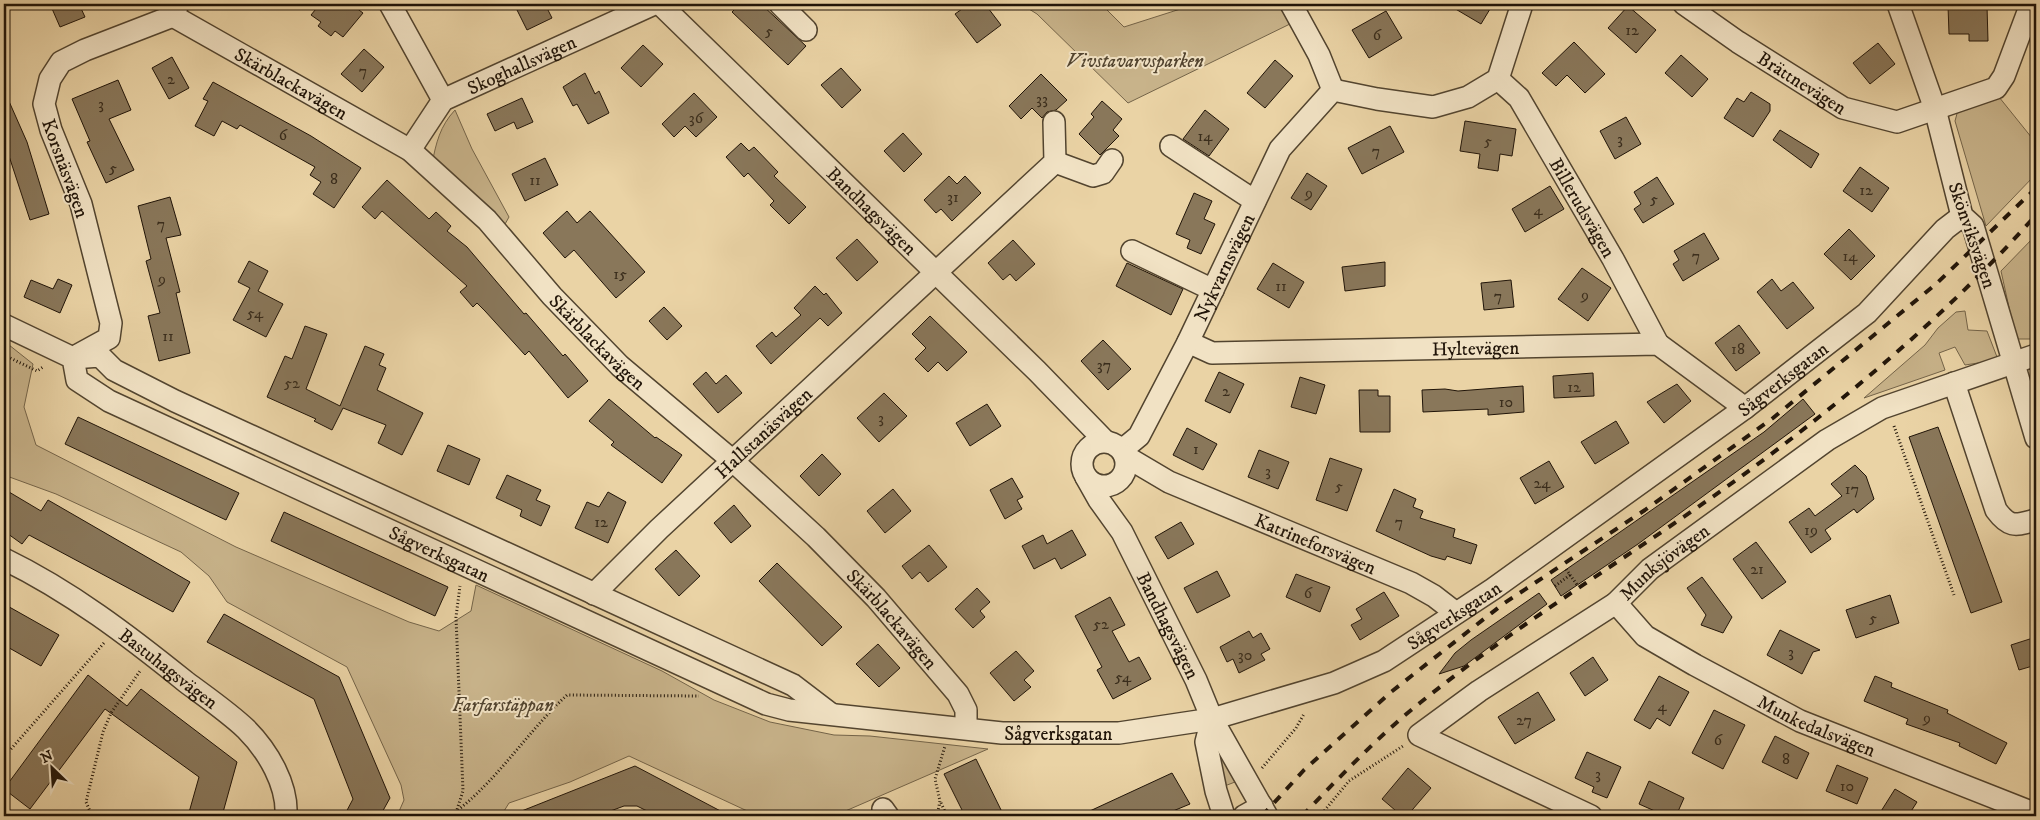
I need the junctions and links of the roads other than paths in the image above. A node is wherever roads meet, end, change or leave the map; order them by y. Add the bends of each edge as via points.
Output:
1 (390, 4) edge
2 (654, 4) edge
3 (660, 4) edge
4 (780, 4) edge
5 (1291, 4) edge
6 (1522, 4) edge
7 (1684, 4) edge
8 (1898, 4) edge
9 (2030, 4) edge
10 (176, 10) edge
11 (806, 30) dead end
12 (1498, 79) junction
13 (1333, 90) junction
14 (443, 100) junction
15 (1935, 109) junction
16 (1054, 122) dead end
17 (1171, 146) dead end
18 (410, 150) junction
19 (1112, 160) dead end
20 (1055, 162) junction
21 (1255, 201) junction
22 (1962, 216) junction
23 (1132, 251) dead end
24 (936, 274) junction
25 (1213, 290) junction
26 (4, 325) edge
27 (1188, 342) junction
28 (1658, 344) junction
29 (2036, 355) edge
30 (73, 358) junction
31 (2014, 361) junction
32 (1954, 383) junction
33 (1745, 408) junction
34 (1083, 420) junction
35 (2036, 438) edge
36 (1117, 449) junction
37 (1084, 454) junction
38 (733, 461) junction
39 (1086, 477) junction
40 (1120, 479) junction
41 (1169, 482) junction
42 (2036, 520) edge
43 (1122, 532) junction
44 (4, 559) edge
45 (594, 594) junction
46 (1616, 603) junction
47 (1456, 614) junction
48 (831, 714) junction
49 (1212, 719) junction
50 (958, 728) junction
51 (1257, 813) edge
52 (2036, 814) edge
53 (286, 816) edge
54 (1224, 816) edge
55 (1591, 816) edge

1 - 14 street
2 - 14 street, Skoghallsvägen
3 - 24 street, Bandhagsvägen
4 - 11 street
5 - 13 street via 1320,55
6 - 12 street
7 - 15 street, Brättnevägen via 1843,108 1897,122
8 - 15 street, Skönviksvägen
9 - 15 street via 2004,76 1996,88
10 - 18 street, Skärblackavägen
10 - 30 street, Korsnäsvägen via 61,62 50,79 44,104 50,130 81,204 111,322 109,338
12 - 13 street via 1468,97 1433,107
12 - 28 street, Billerudsvägen via 1519,98 1613,259
13 - 21 street, Nykvarnsvägen via 1280,149
14 - 18 street, Skoghallsvägen
15 - 22 street, Skönviksvägen
16 - 20 street
17 - 21 street
18 - 38 street, Skärblackavägen via 487,220 552,296 620,366
19 - 20 street via 1103,172 1093,176
20 - 24 street, Hallstanäsvägen
21 - 25 street, Nykvarnsvägen
22 - 31 street, Skönviksvägen via 1973,226
22 - 33 street, Sågverksgatan via 1945,229 1867,313
23 - 25 street
24 - 34 street, Bandhagsvägen
24 - 38 street, Hallstanäsvägen
25 - 27 street, Nykvarnsvägen
26 - 30 street, Sågverksgatan
27 - 28 street, Hyltevägen via 1212,353
27 - 36 street, Nykvarnsvägen via 1139,436
28 - 33 street
29 - 31 street, Munksjövägen
30 - 45 street, Sågverksgatan via 100,356 114,370 175,400
30 - 48 street, Sågverksgatan via 77,380 109,401 766,704
31 - 32 street, Munksjövägen
31 - 35 street, Skönviksvägen
32 - 42 street via 1996,510 2004,520 2014,525
32 - 46 street, Munksjövägen via 1887,406 1826,440 1650,569
33 - 47 street, Sågverksgatan
34 - 36 street, Bandhagsvägen
34 - 37 street, Bandhagsvägen
36 - 37 street via 1092,445
36 - 40 street, Bandhagsvägen via 1126,470
36 - 41 street, Katrineforsvägen
37 - 39 street, Bandhagsvägen
38 - 45 street, Hallstanäsvägen
38 - 50 street, Skärblackavägen via 816,537 888,612 958,694 966,710
39 - 40 street via 1092,483 1105,486
39 - 43 street, Bandhagsvägen
40 - 41 street, Katrineforsvägen
40 - 43 street, Bandhagsvägen
41 - 47 street, Katrineforsvägen via 1411,583
43 - 49 street, Bandhagsvägen
44 - 53 street, Bastuhagsvägen via 39,576 117,628 246,729 279,776 287,803
45 - 48 street, Sågverksgatan via 793,685
46 - 52 street, Munkedalsvägen via 1646,636 1800,721
46 - 55 street, Munksjövägen via 1479,691 1419,735
47 - 49 street, Sågverksgatan via 1384,661 1334,683
48 - 50 street, Sågverksgatan
49 - 50 street, Sågverksgatan via 1119,733 1002,733
49 - 51 street, Bandhagsvägen via 1247,780
49 - 54 street via 1206,742

